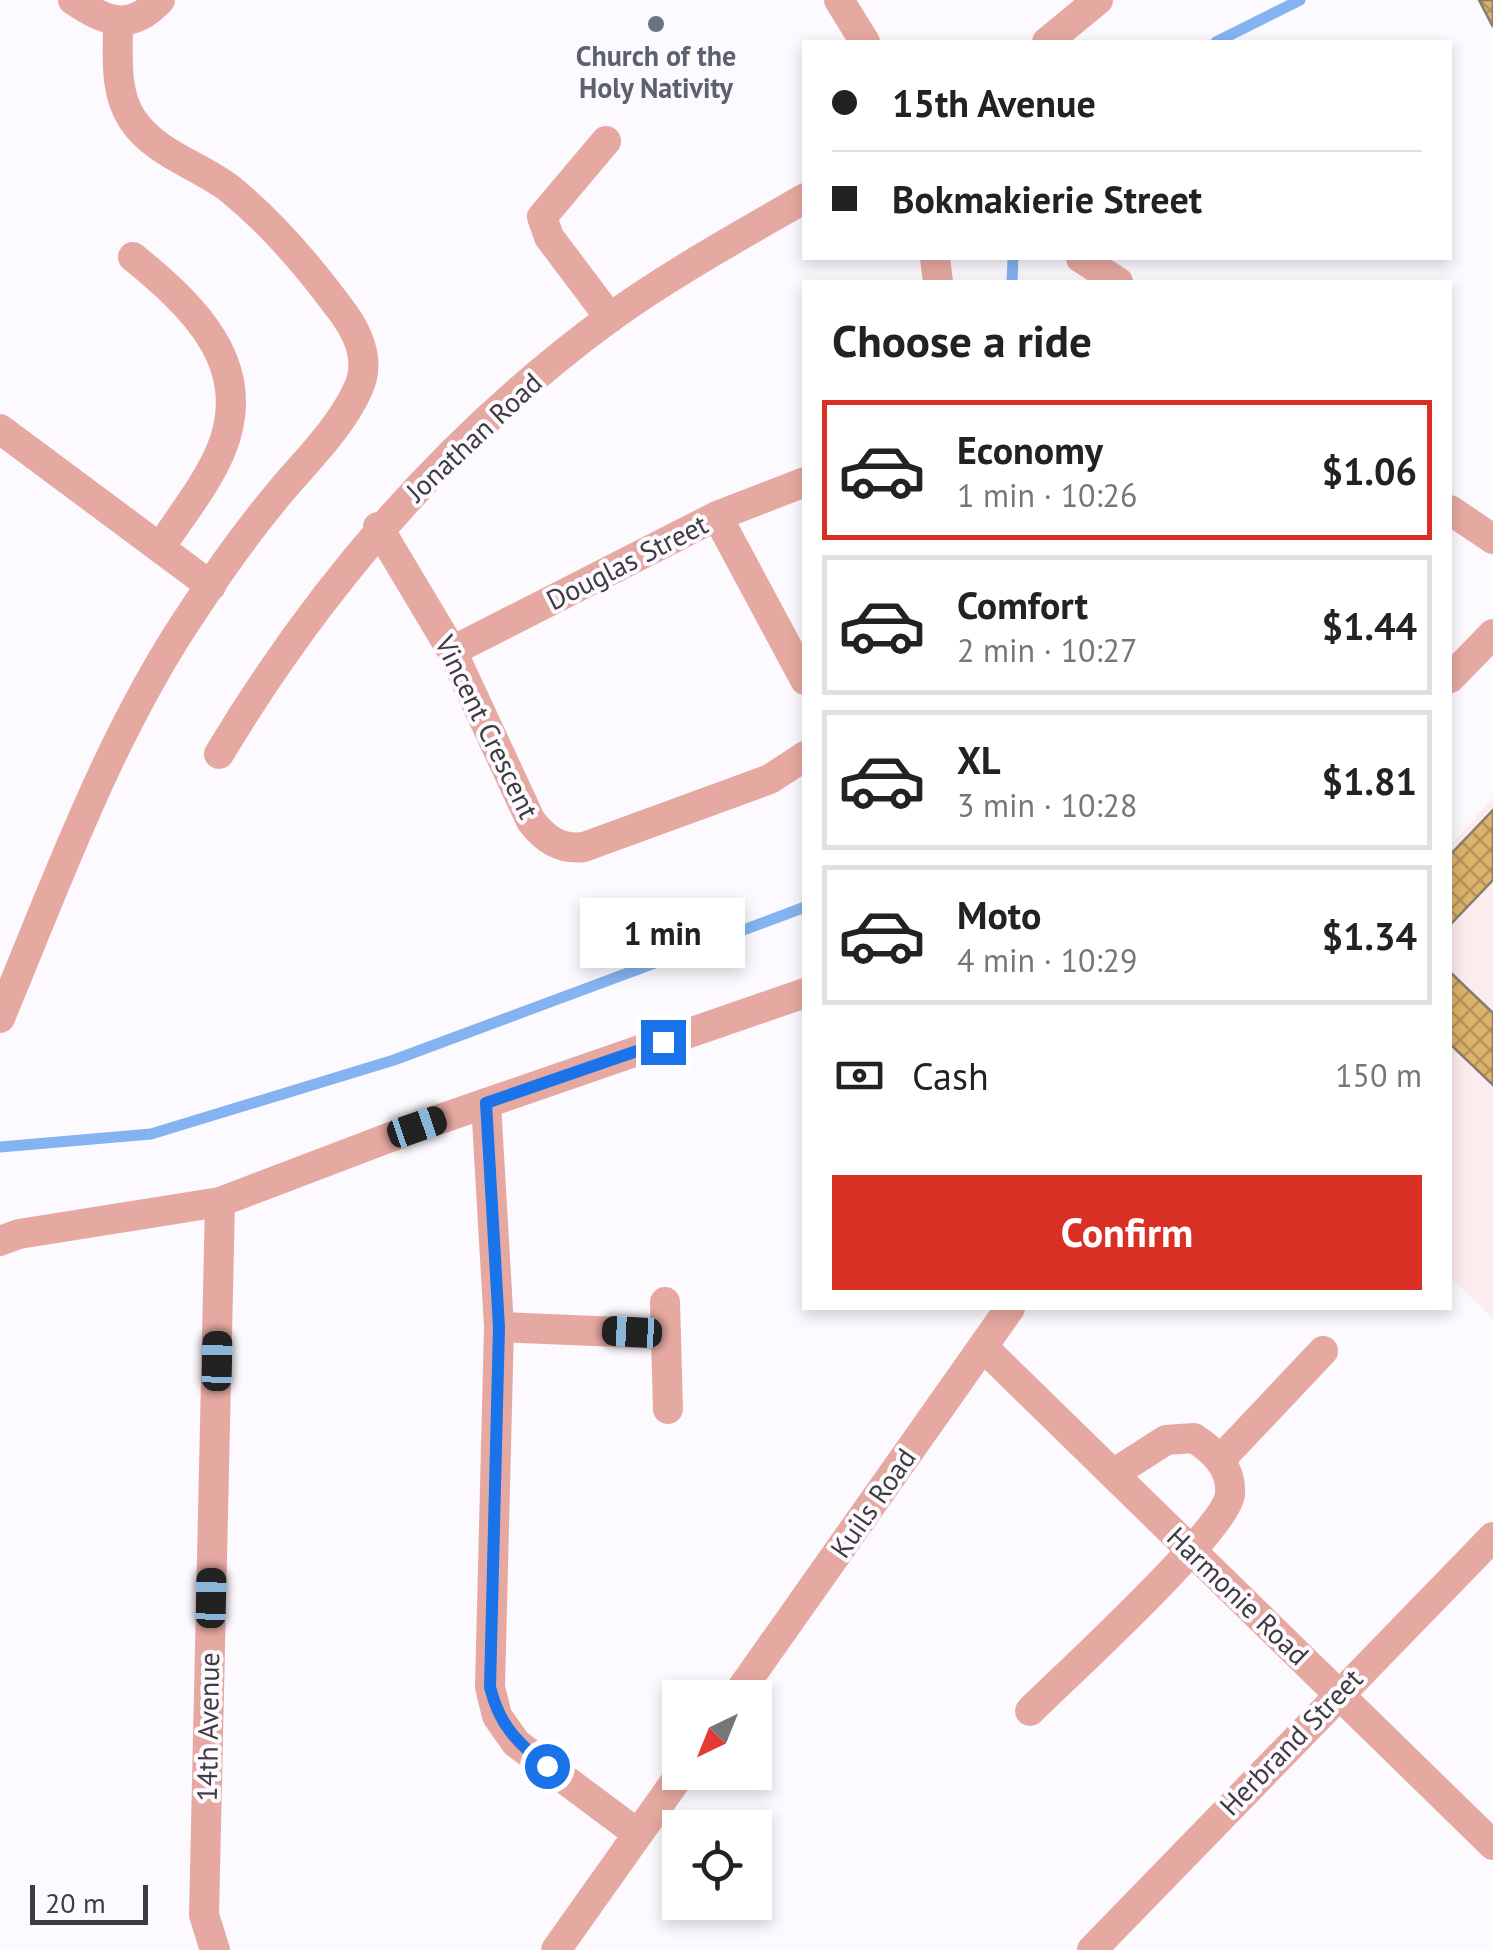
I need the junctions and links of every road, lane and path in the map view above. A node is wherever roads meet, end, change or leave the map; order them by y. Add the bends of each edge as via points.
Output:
1 (73, 0) edge
2 (160, 0) edge
3 (839, 0) edge
4 (1098, 0) edge
5 (118, 23) junction
6 (864, 40) edge
7 (1049, 40) edge
8 (606, 142) dead end
9 (802, 200) edge
10 (132, 257) dead end
11 (1084, 260) edge
12 (1115, 280) edge
13 (610, 318) junction
14 (0, 430) edge
15 (802, 483) edge
16 (1452, 511) edge
17 (717, 516) junction
18 (378, 527) junction
19 (1493, 539) edge
20 (160, 548) junction
21 (210, 586) junction
22 (1493, 634) edge
23 (452, 650) junction
24 (802, 674) edge
25 (1452, 676) edge
26 (218, 754) dead end
27 (802, 758) edge
28 (802, 994) edge
29 (0, 1018) edge
30 (486, 1103) junction
31 (220, 1202) junction
32 (0, 1241) edge
33 (664, 1302) dead end
34 (1009, 1310) edge
35 (499, 1327) junction
36 (666, 1334) junction
37 (983, 1347) junction
38 (1323, 1350) dead end
39 (668, 1409) dead end
40 (1220, 1460) junction
41 (1114, 1474) junction
42 (1493, 1536) edge
43 (1192, 1550) junction
44 (748, 1680) edge
45 (1338, 1694) junction
46 (1030, 1711) dead end
47 (669, 1790) edge
48 (638, 1834) junction
49 (1493, 1845) edge
50 (215, 1950) edge
51 (556, 1950) edge
52 (1092, 1950) edge

1 - 5 street
2 - 5 street via 134,21
3 - 6 street
4 - 7 street
5 - 21 street via 120,92 133,120 158,145 228,188 292,246 361,343 365,368 358,390
8 - 13 street via 542,218
9 - 13 street, Jonathan Road
10 - 20 street via 208,327 231,389 220,453
11 - 12 street
13 - 18 street, Jonathan Road via 523,389
14 - 20 street
15 - 17 street, Douglas Street
16 - 19 street
17 - 23 street, Douglas Street
17 - 24 street
18 - 23 street, Vincent Crescent
18 - 26 street, Jonathan Road
20 - 21 street
21 - 29 street via 153,674 103,775
22 - 25 street
23 - 27 street, Vincent Crescent via 531,821 559,845 584,846 733,793
28 - 30 street
30 - 31 street
30 - 35 street
31 - 32 street
31 - 50 street, 14th Avenue via 204,1916
33 - 36 street
34 - 37 street, Kuils Road
35 - 36 street
35 - 48 street via 490,1687 497,1716 516,1743
36 - 39 street
37 - 41 street, Harmonie Road
37 - 44 street, Kuils Road
38 - 40 street
40 - 41 street via 1194,1438 1180,1436
40 - 43 street via 1230,1498
41 - 43 street, Harmonie Road
42 - 45 street, Herbrand Street
43 - 45 street, Harmonie Road
43 - 46 street
45 - 49 street, Harmonie Road
45 - 52 street, Herbrand Street
47 - 48 street
48 - 51 street

